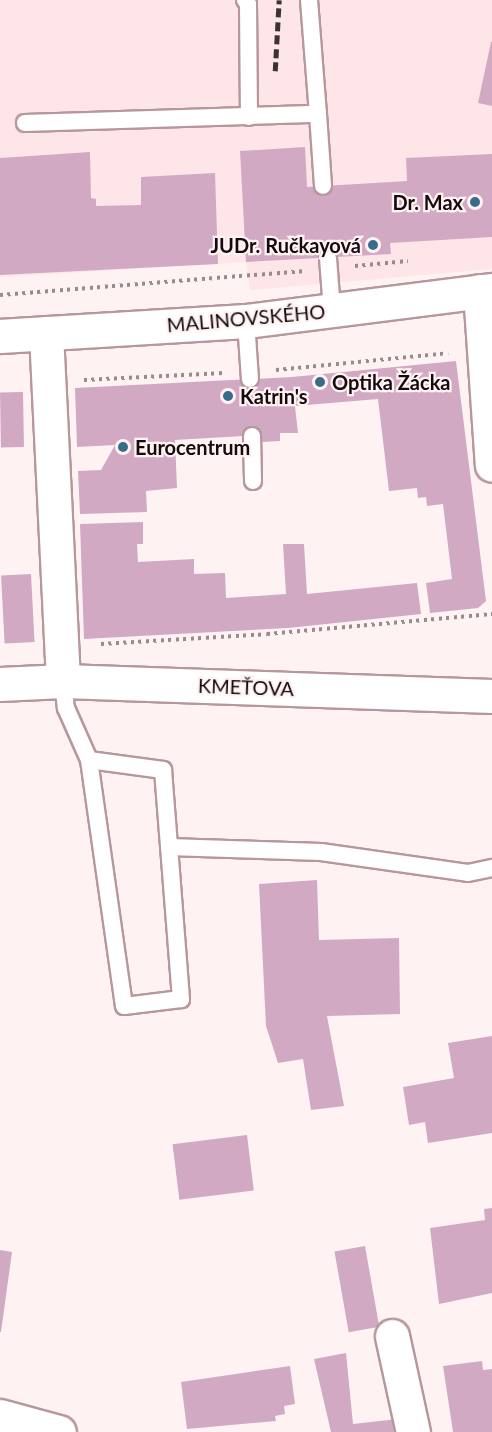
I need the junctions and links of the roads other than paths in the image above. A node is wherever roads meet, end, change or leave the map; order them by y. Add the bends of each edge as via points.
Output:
1 (245, 0) edge
2 (309, 0) edge
3 (318, 114) junction
4 (249, 117) junction
5 (25, 123) dead end
6 (323, 186) dead end
7 (329, 263) road end
8 (486, 291) edge
9 (332, 310) junction
10 (246, 321) junction
11 (46, 333) junction
12 (0, 336) edge
13 (250, 379) dead end
14 (252, 436) dead end
15 (492, 465) edge
16 (253, 481) dead end
17 (63, 681) junction
18 (0, 684) edge
19 (492, 696) edge
20 (89, 760) junction
21 (169, 847) junction
22 (492, 868) edge
23 (392, 1336) dead end
24 (0, 1416) edge
25 (59, 1432) edge
26 (413, 1432) edge

1 - 4 lane via 249,4
2 - 3 lane
3 - 4 lane
3 - 6 lane
4 - 5 lane
7 - 9 lane
8 - 9 street, MALINOVSKÉHO
8 - 15 street
9 - 10 street, MALINOVSKÉHO
10 - 11 street, MALINOVSKÉHO
10 - 13 lane
11 - 12 street, MALINOVSKÉHO
11 - 17 street
14 - 16 lane
17 - 18 street, KMEŤOVA
17 - 19 street, KMEŤOVA
17 - 20 lane via 66,708
20 - 21 lane via 163,770
20 - 21 lane via 124,1006 181,999
21 - 22 lane via 321,852 468,873
23 - 26 street
24 - 25 street

